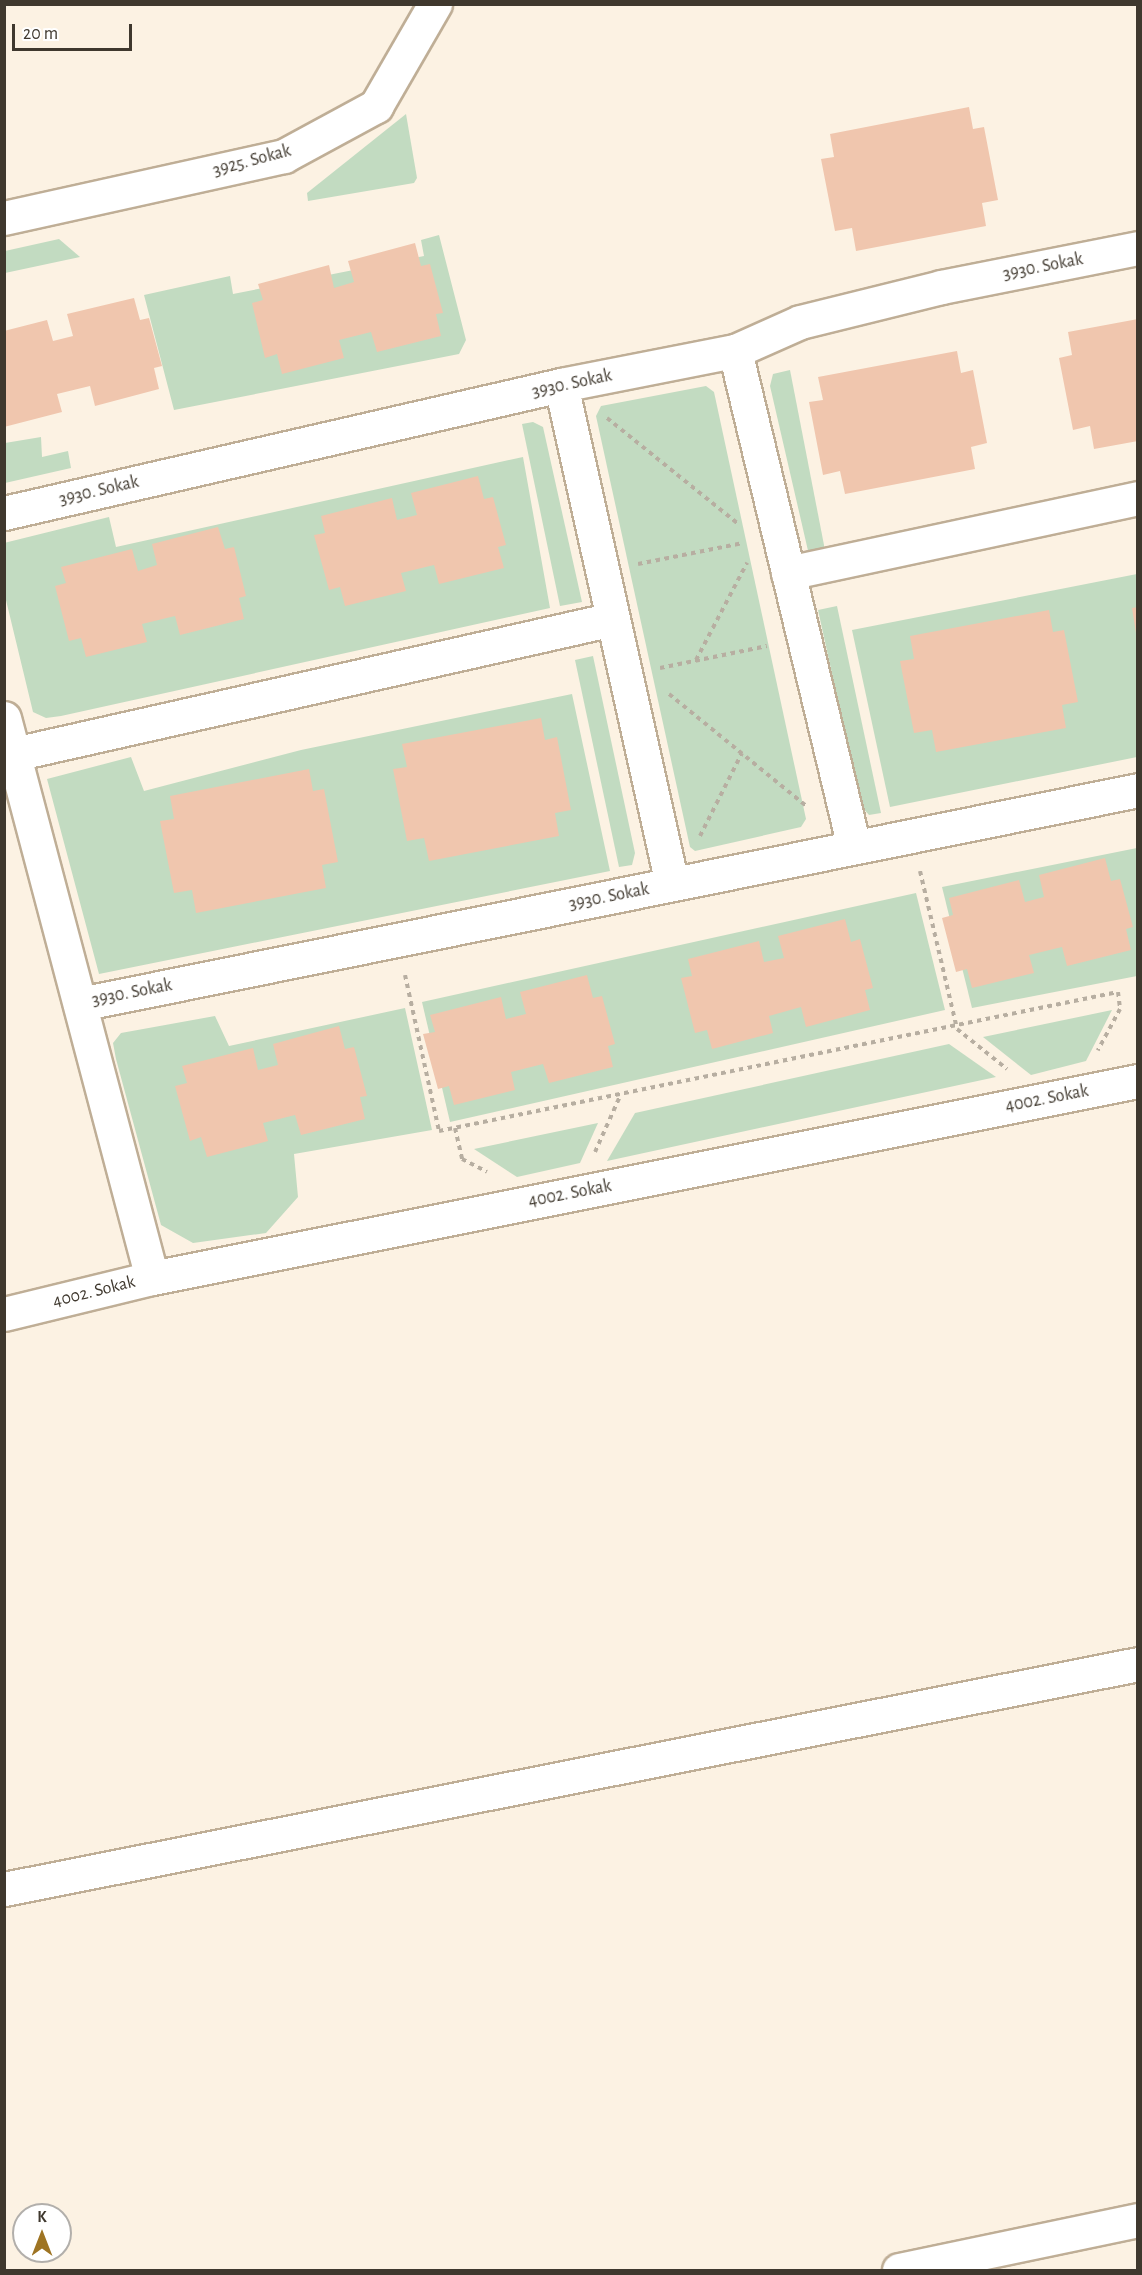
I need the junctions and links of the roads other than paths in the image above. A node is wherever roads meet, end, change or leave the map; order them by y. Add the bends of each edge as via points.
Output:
1 (435, 4) edge
2 (4, 218) edge
3 (1137, 248) edge
4 (735, 351) junction
5 (561, 385) junction
6 (1137, 498) edge
7 (4, 513) edge
8 (789, 573) junction
9 (613, 619) junction
10 (4, 718) edge
11 (14, 754) junction
12 (1137, 790) edge
13 (854, 847) junction
14 (672, 884) junction
15 (80, 1004) junction
16 (1137, 1081) edge
17 (152, 1278) junction
18 (4, 1314) edge
19 (1137, 1664) edge
20 (4, 1889) edge
21 (1137, 2220) edge
22 (899, 2271) edge

1 - 2 street, 3925. Sokak via 376,106 284,156
3 - 4 street, 3930. Sokak via 941,287 811,320
4 - 5 street, 3930. Sokak
4 - 8 street
5 - 7 street, 3930. Sokak
5 - 9 street
6 - 8 street
8 - 13 street
9 - 11 street
9 - 14 street
10 - 11 street
11 - 15 street
12 - 13 street, 3930. Sokak
13 - 14 street, 3930. Sokak
14 - 15 street, 3930. Sokak
15 - 17 street
16 - 17 street, 4002. Sokak
17 - 18 street, 4002. Sokak
19 - 20 street
21 - 22 street

